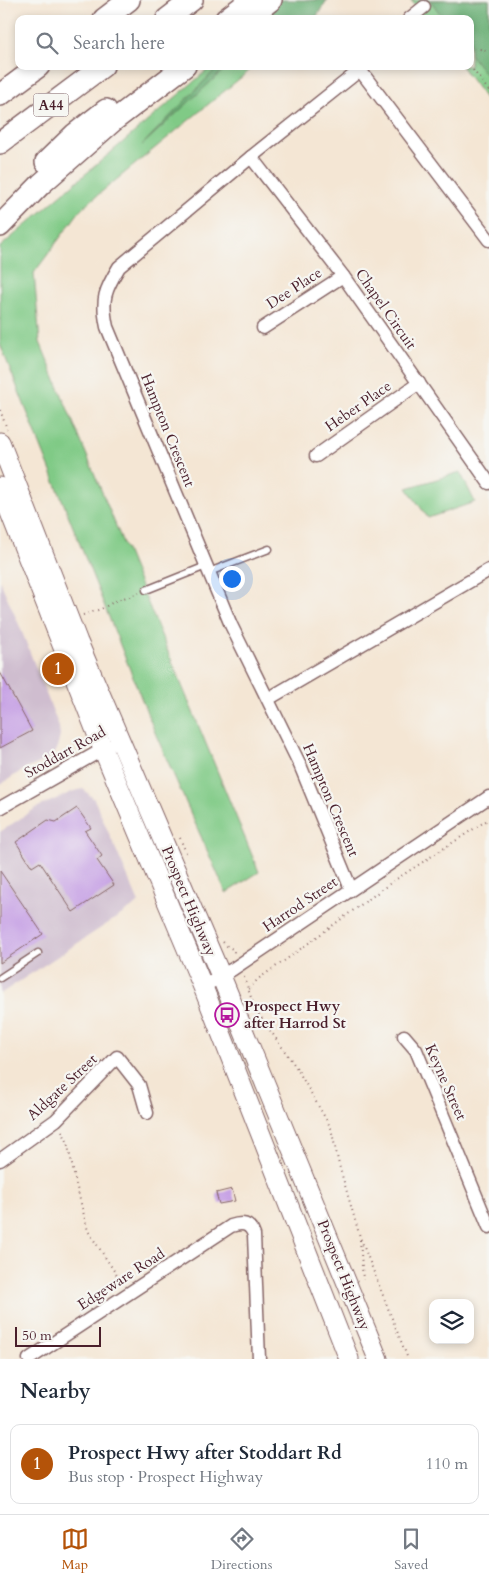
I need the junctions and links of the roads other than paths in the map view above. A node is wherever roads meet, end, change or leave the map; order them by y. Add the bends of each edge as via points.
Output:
1 (129, 0) edge
2 (192, 0) edge
3 (251, 0) edge
4 (271, 0) edge
5 (424, 7) dead end
6 (109, 15) edge
7 (172, 15) edge
8 (231, 15) edge
9 (252, 15) edge
10 (414, 15) edge
11 (34, 70) edge
12 (98, 70) edge
13 (158, 70) edge
14 (181, 70) edge
15 (359, 70) edge
16 (362, 70) edge
17 (0, 95) edge
18 (0, 143) edge
19 (251, 157) junction
20 (0, 205) edge
21 (0, 226) edge
22 (489, 240) edge
23 (343, 276) junction
24 (263, 328) dead end
25 (419, 383) junction
26 (0, 442) edge
27 (316, 456) dead end
28 (489, 483) edge
29 (0, 487) edge
30 (269, 549) dead end
31 (207, 569) junction
32 (489, 570) edge
33 (146, 590) road end
34 (268, 699) junction
35 (120, 740) junction
36 (103, 749) junction
37 (489, 797) edge
38 (0, 808) edge
39 (351, 889) junction
40 (38, 953) dead end
41 (221, 976) junction
42 (0, 978) edge
43 (204, 987) junction
44 (404, 1036) dead end
45 (147, 1113) dead end
46 (0, 1160) edge
47 (486, 1207) edge
48 (489, 1227) edge
49 (28, 1359) edge
50 (259, 1359) edge
51 (349, 1359) edge
52 (378, 1359) edge

1 - 6 highway
2 - 7 highway
3 - 8 highway
4 - 9 highway
5 - 10 street
11 - 17 highway, A44
12 - 18 highway, A44
13 - 20 highway via 75,134
14 - 21 highway via 113,121 41,184
15 - 19 street, Hampton Crescent
16 - 22 street, Hampton Crescent
19 - 23 street, Chapel Circuit
19 - 31 street, Hampton Crescent via 119,267 107,286 103,308 107,326
23 - 24 street, Dee Place
23 - 25 street, Chapel Circuit
25 - 27 street, Heber Place
25 - 28 street, Chapel Circuit
26 - 35 main road, Prospect Highway
29 - 36 main road, Prospect Highway
30 - 31 lane
31 - 33 lane
31 - 34 street, Hampton Crescent via 230,625
32 - 34 street
34 - 39 street, Hampton Crescent via 300,764
35 - 36 street, Stoddart Road
35 - 41 main road, Prospect Highway
36 - 38 street, Stoddart Road
36 - 43 main road, Prospect Highway
37 - 39 street, Harrod Street
39 - 41 street, Harrod Street
40 - 42 lane
41 - 43 street, Harrod Street
41 - 52 main road, Prospect Highway
43 - 51 main road, Prospect Highway
44 - 47 street, Keyne Street via 416,1050
45 - 46 street, Aldgate Street via 139,1085 117,1057 56,1120
47 - 48 street, Keyne Street
49 - 50 street, Edgeware Road via 231,1226 245,1224 252,1228 254,1235

